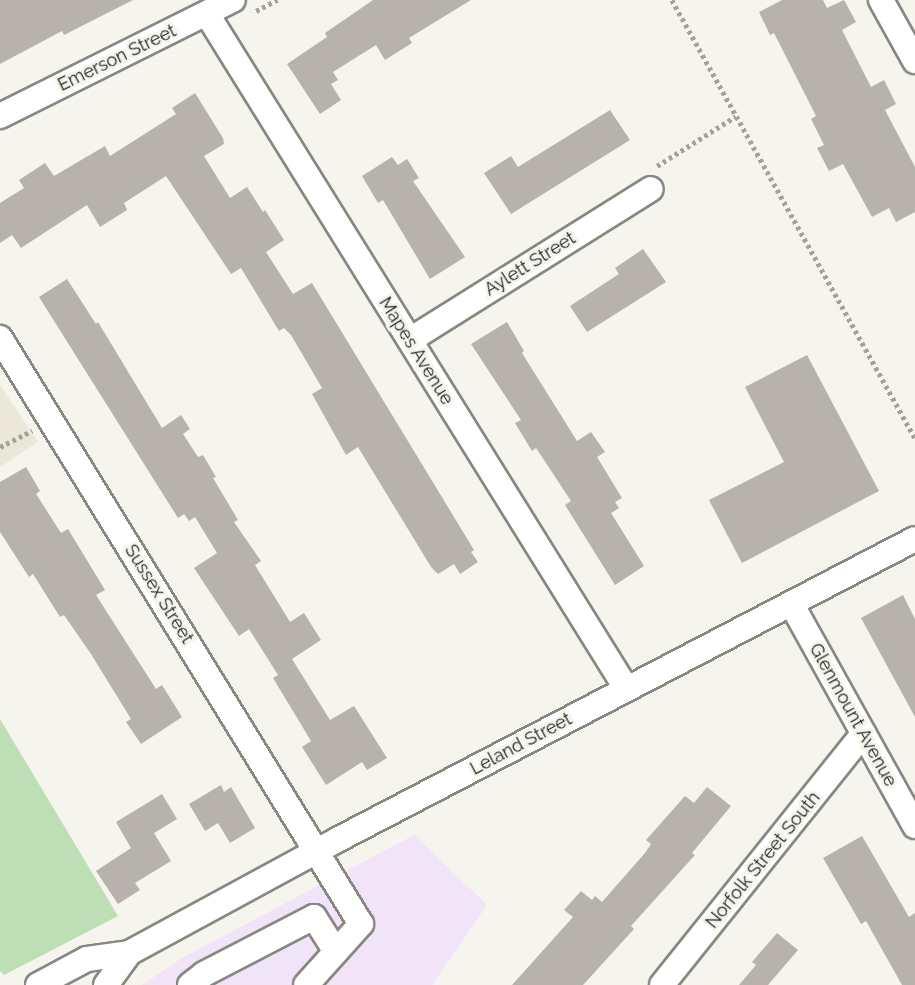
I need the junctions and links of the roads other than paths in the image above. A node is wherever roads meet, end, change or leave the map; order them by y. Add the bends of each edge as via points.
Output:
1 (233, 0) edge
2 (881, 0) edge
3 (207, 13) junction
4 (915, 61) edge
5 (0, 116) edge
6 (651, 180) road end
7 (0, 338) edge
8 (410, 340) junction
9 (915, 539) edge
10 (792, 605) junction
11 (626, 688) junction
12 (863, 734) junction
13 (915, 826) edge
14 (318, 850) junction
15 (336, 952) junction
16 (129, 953) junction
17 (38, 985) edge
18 (106, 985) edge
19 (190, 985) edge
20 (306, 985) edge
21 (662, 985) edge

1 - 3 street, Emerson Street
2 - 4 street
3 - 5 street, Emerson Street
3 - 8 street, Mapes Avenue
6 - 8 street, Aylett Street
7 - 14 street, Sussex Street
8 - 11 street, Mapes Avenue
9 - 10 street, Leland Street
10 - 11 street, Leland Street
10 - 12 street, Glenmount Avenue
11 - 14 street, Leland Street
12 - 13 street, Glenmount Avenue
12 - 21 street, Norfolk Street South
14 - 15 street, Sussex Street via 361,924
14 - 16 street, Leland Street
15 - 19 street via 314,917
15 - 20 street
16 - 17 street, Leland Street via 86,959
16 - 18 street, Leland Street

